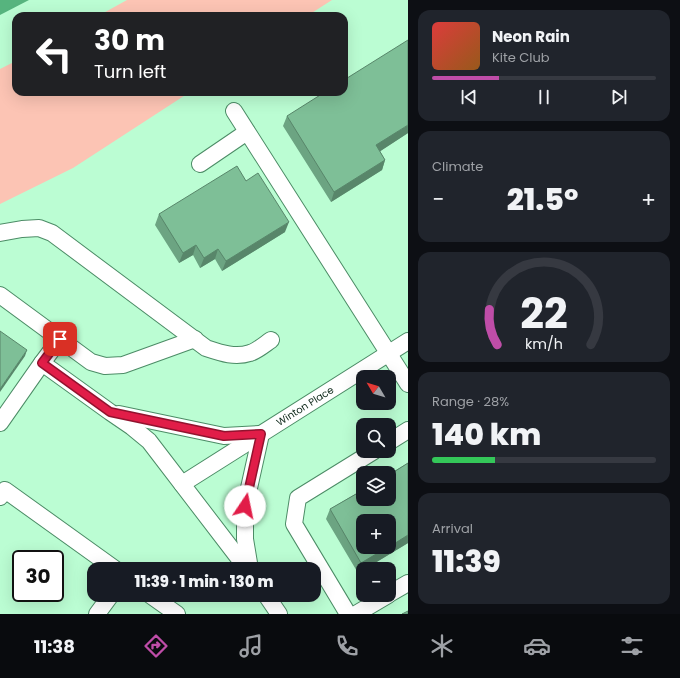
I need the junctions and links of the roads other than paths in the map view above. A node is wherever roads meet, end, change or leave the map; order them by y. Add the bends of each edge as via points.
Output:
1 (234, 112) dead end
2 (247, 132) junction
3 (200, 164) dead end
4 (0, 233) edge
5 (0, 295) edge
6 (60, 339) junction
7 (194, 339) junction
8 (271, 340) dead end
9 (408, 341) edge
10 (388, 353) junction
11 (42, 363) junction
12 (408, 384) edge
13 (110, 412) junction
14 (0, 422) edge
15 (408, 430) edge
16 (261, 434) junction
17 (396, 438) edge
18 (363, 458) edge
19 (182, 484) junction
20 (0, 496) edge
21 (104, 562) edge
22 (241, 562) edge
23 (249, 562) edge
24 (408, 583) edge
25 (396, 590) edge
26 (106, 602) edge
27 (160, 602) edge
28 (271, 602) edge
29 (376, 602) edge
30 (97, 614) edge
31 (177, 614) edge
32 (279, 614) edge
33 (348, 614) edge
34 (356, 614) edge

1 - 2 street
2 - 3 street
2 - 10 street
4 - 7 street via 39,228 52,233
5 - 6 street
6 - 7 street via 91,362 105,366 123,365
6 - 11 street
7 - 8 street via 206,348 234,355 250,353
9 - 10 street, Winton Place
10 - 12 street
10 - 16 street, Winton Place
11 - 13 street
11 - 14 street
13 - 16 street via 224,436
13 - 19 street via 149,441
15 - 17 street
16 - 19 street, Winton Place
16 - 23 street via 245,506 245,539
18 - 33 street via 298,498 294,524
19 - 22 street
20 - 21 street via 5,490
24 - 25 street
26 - 30 street
27 - 31 street
28 - 32 street
29 - 34 street

